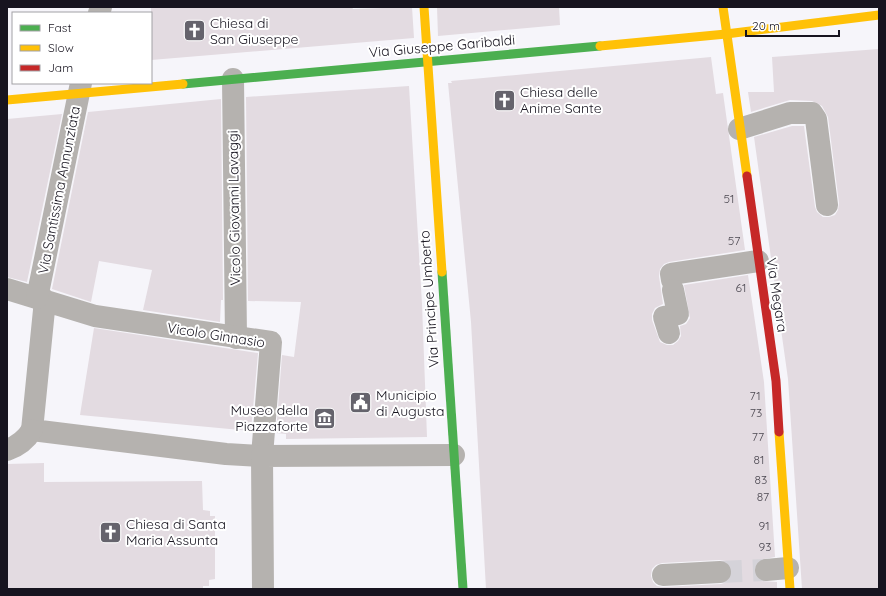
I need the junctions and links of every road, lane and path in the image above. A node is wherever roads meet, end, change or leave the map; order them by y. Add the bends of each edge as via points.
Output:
1 (424, 7) edge
2 (723, 7) edge
3 (879, 15) edge
4 (726, 34) junction
5 (427, 61) junction
6 (233, 78) junction
7 (152, 83) edge
8 (141, 84) edge
9 (80, 88) edge
10 (7, 100) edge
11 (739, 129) junction
12 (827, 205) dead end
13 (758, 260) junction
14 (7, 289) edge
15 (41, 295) junction
16 (669, 333) dead end
17 (236, 338) junction
18 (32, 430) junction
19 (7, 450) edge
20 (454, 455) junction
21 (262, 456) junction
22 (766, 570) tunnel mouth
23 (720, 572) tunnel mouth
24 (663, 575) dead end
25 (789, 579) edge
26 (263, 589) edge
27 (463, 589) edge

1 - 5 street, Via Principe Umberto
2 - 4 street, Via Megara
3 - 4 street, Via Giuseppe Garibaldi
4 - 5 street, Via Giuseppe Garibaldi
4 - 11 street, Via Megara
5 - 6 street, Via Giuseppe Garibaldi
5 - 20 street, Via Principe Umberto
6 - 7 street, Via Giuseppe Garibaldi
6 - 17 street, Vicolo Giovanni Lavaggi
8 - 9 street, Via Giuseppe Garibaldi
9 - 10 street, Via Giuseppe Garibaldi
9 - 15 street, Via Santissima Annunziata
11 - 12 street via 790,113 812,112 816,119
11 - 13 street, Via Megara
13 - 16 street via 671,274 678,314 664,317
13 - 25 street, Via Megara via 776,381
14 - 15 street, Vicolo Ginnasio
15 - 17 street, Vicolo Ginnasio via 95,316
15 - 18 street, Via Santissima Annunziata
17 - 21 street, Vicolo Ginnasio via 271,342
18 - 19 street via 26,439
18 - 21 street via 226,454
20 - 21 street
20 - 27 street, Via Principe Umberto
21 - 26 street
22 - 25 street
23 - 24 street

